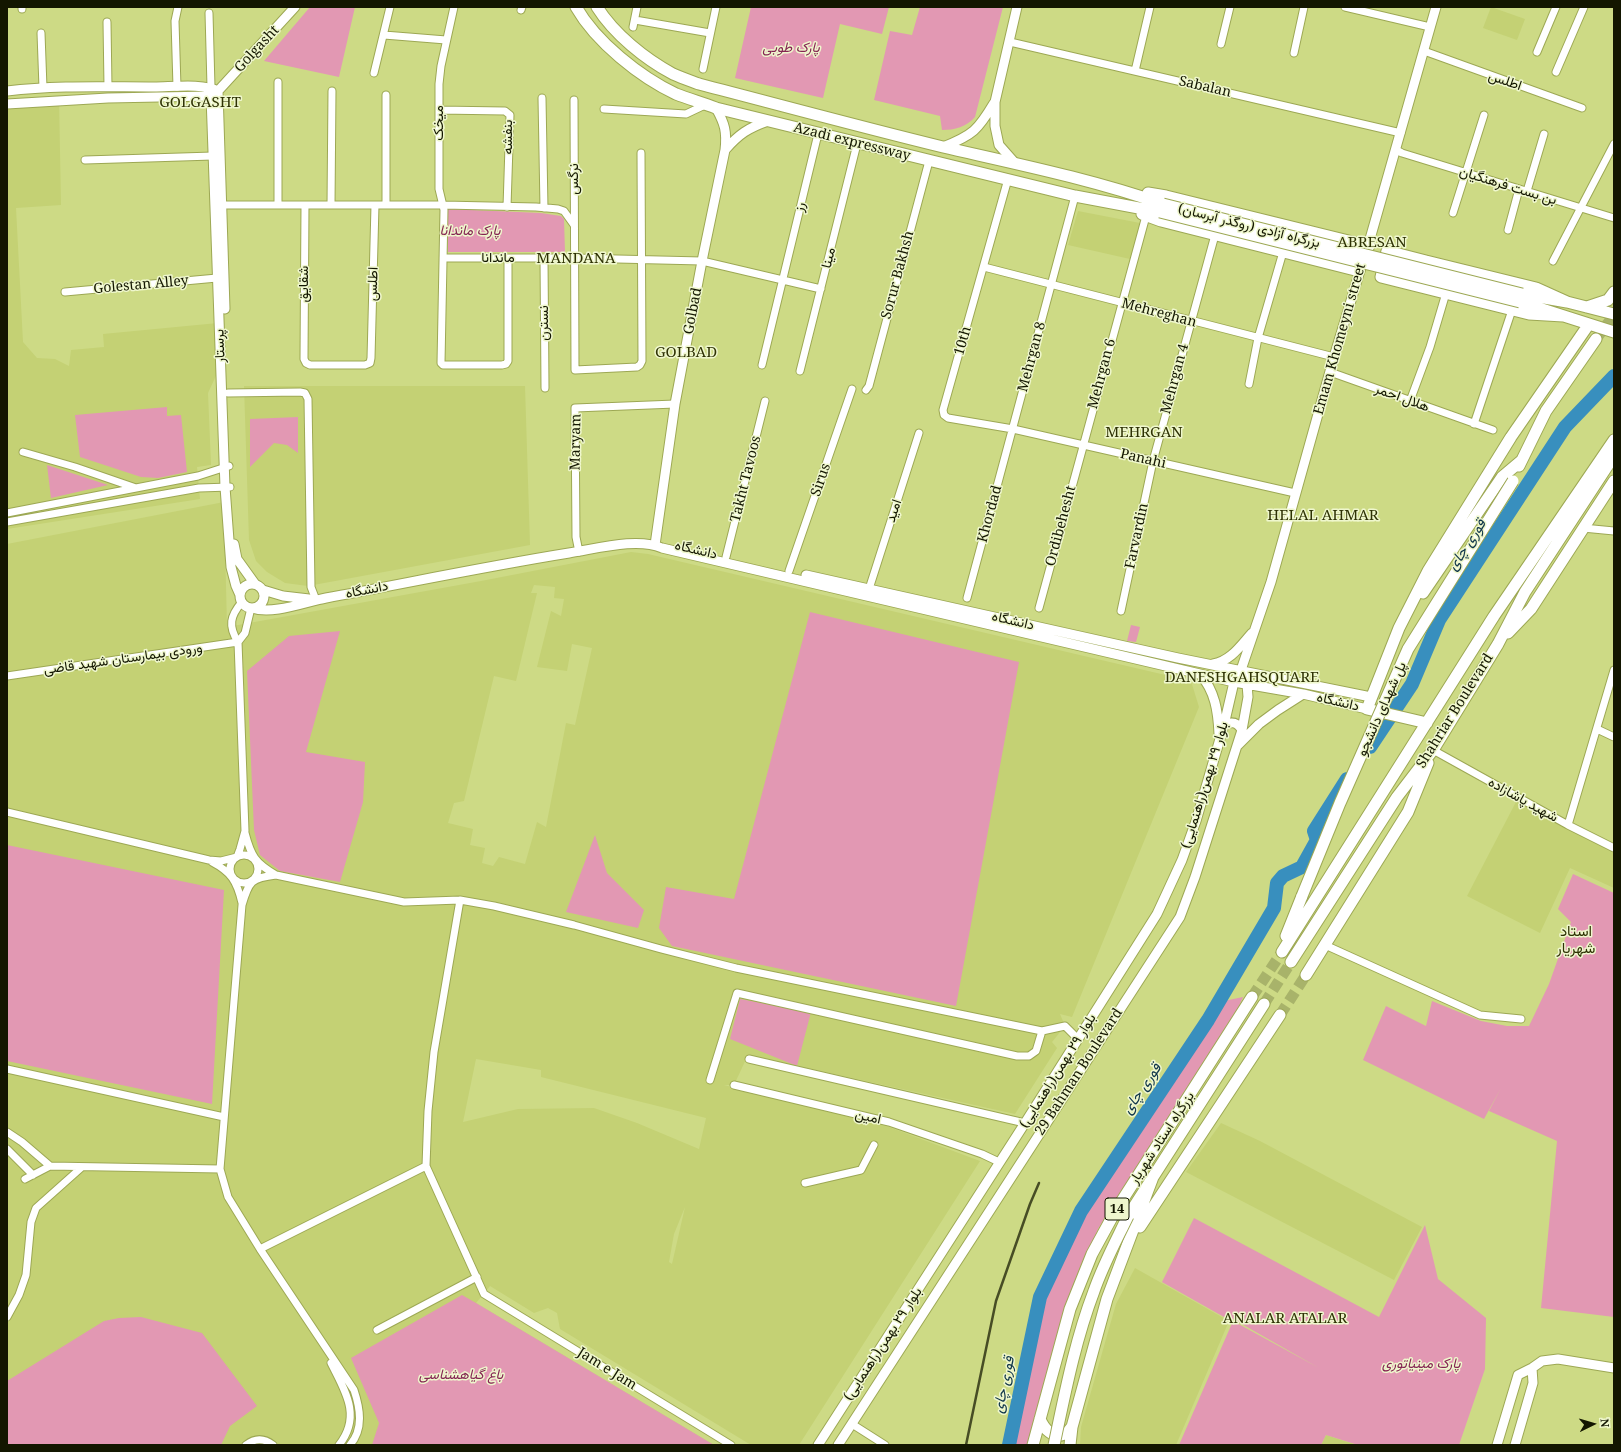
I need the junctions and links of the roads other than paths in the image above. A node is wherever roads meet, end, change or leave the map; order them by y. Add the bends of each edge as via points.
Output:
1 (178, 7) edge
2 (295, 7) edge
3 (390, 7) edge
4 (454, 7) edge
5 (576, 7) edge
6 (597, 7) edge
7 (637, 7) edge
8 (716, 7) edge
9 (1017, 7) edge
10 (1150, 7) edge
11 (1230, 7) edge
12 (1304, 7) edge
13 (1345, 7) edge
14 (1436, 7) edge
15 (1556, 7) edge
16 (1584, 7) edge
17 (209, 13) dead end
18 (107, 22) dead end
19 (1430, 27) junction
20 (710, 33) junction
21 (41, 34) dead end
22 (384, 34) junction
23 (446, 40) junction
24 (1010, 42) junction
25 (1221, 44) dead end
26 (1294, 52) dead end
27 (1537, 52) dead end
28 (1426, 53) junction
29 (703, 69) dead end
30 (1135, 71) junction
31 (1556, 72) dead end
32 (374, 73) dead end
33 (278, 82) dead end
34 (108, 87) junction
35 (177, 87) junction
36 (43, 88) junction
37 (7, 91) edge
38 (213, 91) junction
39 (332, 91) dead end
40 (386, 95) dead end
41 (745, 96) junction
42 (542, 98) dead end
43 (574, 100) dead end
44 (761, 100) junction
45 (995, 102) junction
46 (7, 104) edge
47 (712, 106) junction
48 (1582, 108) dead end
49 (604, 109) dead end
50 (439, 110) junction
51 (740, 114) junction
52 (1484, 115) dead end
53 (756, 118) junction
54 (768, 122) junction
55 (1401, 133) junction
56 (818, 134) junction
57 (1544, 134) dead end
58 (857, 144) junction
59 (1614, 144) edge
60 (943, 147) junction
61 (725, 150) junction
62 (1399, 151) junction
63 (641, 154) dead end
64 (213, 156) junction
65 (85, 160) dead end
66 (929, 161) junction
67 (1014, 162) junction
68 (1466, 172) junction
69 (1008, 179) junction
70 (1120, 189) junction
71 (1519, 189) junction
72 (1527, 191) junction
73 (1075, 196) junction
74 (222, 205) junction
75 (278, 205) junction
76 (305, 205) junction
77 (331, 205) junction
78 (375, 205) junction
79 (386, 205) junction
80 (444, 205) junction
81 (1117, 205) junction
82 (507, 207) junction
83 (544, 208) junction
84 (1162, 208) junction
85 (1581, 208) junction
86 (1453, 213) dead end
87 (1146, 216) junction
88 (1614, 218) edge
89 (1276, 223) junction
90 (574, 225) junction
91 (1508, 230) dead end
92 (1215, 235) junction
93 (1369, 246) junction
94 (1270, 249) junction
95 (1282, 252) junction
96 (443, 258) junction
97 (508, 258) junction
98 (544, 258) junction
99 (575, 258) junction
100 (641, 259) junction
101 (702, 260) junction
102 (1426, 260) junction
103 (1553, 261) dead end
104 (984, 267) junction
105 (1359, 271) junction
106 (217, 278) junction
107 (782, 279) junction
108 (1052, 285) junction
109 (1417, 286) junction
110 (821, 289) junction
111 (65, 292) dead end
112 (1614, 292) edge
113 (1446, 293) junction
114 (1518, 302) junction
115 (1567, 302) junction
116 (1122, 303) junction
117 (1587, 307) junction
118 (1614, 314) edge
119 (1190, 321) junction
120 (1589, 324) junction
121 (1613, 332) edge
122 (1258, 338) junction
123 (1596, 339) tunnel mouth
124 (1334, 357) junction
125 (370, 363) joint
126 (762, 365) dead end
127 (800, 372) dead end
128 (1330, 372) junction
129 (1248, 384) dead end
130 (545, 388) dead end
131 (852, 389) dead end
132 (866, 390) dead end
133 (228, 394) junction
134 (765, 401) dead end
135 (1410, 401) junction
136 (675, 404) junction
137 (944, 415) joint
138 (1474, 424) junction
139 (1013, 429) junction
140 (1493, 430) dead end
141 (919, 433) dead end
142 (1614, 440) edge
143 (1082, 445) junction
144 (24, 452) dead end
145 (1614, 456) edge
146 (1521, 460) junction
147 (1153, 461) junction
148 (227, 467) junction
149 (1614, 481) edge
150 (228, 487) junction
151 (137, 489) junction
152 (1295, 493) junction
153 (138, 498) junction
154 (7, 513) edge
155 (7, 522) edge
156 (1583, 528) junction
157 (1614, 530) edge
158 (655, 545) junction
159 (579, 552) junction
160 (726, 557) junction
161 (789, 571) junction
162 (259, 587) junction
163 (868, 589) junction
164 (241, 598) junction
165 (967, 598) dead end
166 (316, 600) junction
167 (252, 608) junction
168 (1039, 608) dead end
169 (1121, 611) dead end
170 (1399, 628) junction
171 (1256, 629) junction
172 (238, 642) junction
173 (1498, 644) junction
174 (1209, 664) junction
175 (1241, 670) junction
176 (1614, 670) edge
177 (1200, 674) junction
178 (7, 676) edge
179 (1234, 682) junction
180 (1247, 684) junction
181 (1303, 694) junction
182 (1371, 697) junction
183 (1367, 709) junction
184 (1427, 723) junction
185 (1224, 725) junction
186 (1596, 729) junction
187 (1242, 730) junction
188 (1614, 737) edge
189 (1219, 738) junction
190 (1236, 747) junction
191 (1433, 750) junction
192 (7, 812) edge
193 (1568, 825) junction
194 (245, 831) junction
195 (1614, 848) edge
196 (236, 858) junction
197 (254, 859) junction
198 (209, 860) junction
199 (276, 875) junction
200 (233, 878) junction
201 (253, 880) junction
202 (460, 900) junction
203 (242, 905) junction
204 (1325, 945) junction
205 (1291, 962) tunnel mouth
206 (1306, 975) tunnel mouth
207 (1252, 997) tunnel mouth
208 (1264, 1004) tunnel mouth
209 (1280, 1015) tunnel mouth
210 (1521, 1018) dead end
211 (1042, 1031) junction
212 (1078, 1039) junction
213 (749, 1059) dead end
214 (7, 1069) edge
215 (710, 1080) dead end
216 (734, 1085) dead end
217 (224, 1117) junction
218 (1025, 1123) junction
219 (7, 1132) edge
220 (874, 1145) dead end
221 (7, 1149) edge
222 (999, 1162) junction
223 (50, 1166) junction
224 (426, 1166) junction
225 (82, 1167) junction
226 (220, 1169) junction
227 (33, 1175) junction
228 (1153, 1177) junction
229 (25, 1179) dead end
230 (805, 1183) dead end
231 (958, 1226) junction
232 (974, 1235) junction
233 (1129, 1243) junction
234 (260, 1249) junction
235 (477, 1278) junction
236 (7, 1317) edge
237 (377, 1330) dead end
238 (321, 1341) junction
239 (1532, 1368) junction
240 (1614, 1368) edge
241 (1040, 1419) junction
242 (852, 1424) junction
243 (1072, 1427) junction
244 (246, 1445) edge
245 (273, 1445) edge
246 (339, 1445) edge
247 (350, 1445) edge
248 (730, 1445) edge
249 (818, 1445) edge
250 (838, 1445) edge
251 (885, 1445) edge
252 (1033, 1445) edge
253 (1054, 1445) edge
254 (1070, 1445) edge
255 (1497, 1445) edge
256 (1514, 1445) edge

1 - 35 street via 175,21
2 - 38 main road, Golgasht
3 - 22 street
4 - 23 street, میخک
5 - 47 highway, Azadi expressway via 599,37 628,63 676,94
6 - 41 highway, Azadi expressway via 622,36 644,55 674,74 699,84
7 - 20 street via 634,23
8 - 20 street
9 - 24 main road
10 - 30 street
11 - 25 street
12 - 26 street
13 - 19 street
14 - 19 main road, Emam Khomeyni street
15 - 27 street
16 - 31 street
17 - 38 street
18 - 34 street
19 - 28 main road, Emam Khomeyni street
20 - 29 street
21 - 36 street
22 - 23 street
22 - 32 street
23 - 50 street, میخک via 439,84
24 - 30 street, Sabalan
24 - 45 main road
28 - 48 street, اطلس
28 - 55 main road, Emam Khomeyni street
30 - 55 street, Sabalan
33 - 75 street
34 - 35 main road
34 - 36 main road
35 - 38 main road
36 - 37 main road
38 - 46 main road
38 - 64 main road, پرستار
38 - 74 main road, پرستار
39 - 77 street
40 - 79 street
41 - 44 highway, Azadi expressway
41 - 51 highway via 744,109
42 - 83 street
43 - 90 street, نرگس
44 - 53 highway via 755,108
44 - 60 highway, Azadi expressway
45 - 60 main road via 982,123 966,138
45 - 67 main road via 995,126 1000,144
47 - 49 street via 686,114
47 - 51 highway, Azadi expressway
47 - 61 main road, Golbad via 724,122
50 - 80 street, میخک via 439,189
50 - 82 street, بنفشه via 505,111 510,115
51 - 53 highway, Azadi expressway
52 - 68 street
53 - 54 highway, Azadi expressway
54 - 56 highway, Azadi expressway
54 - 61 main road via 751,127
55 - 62 main road, Emam Khomeyni street
56 - 58 highway, Azadi expressway
56 - 107 street, رز
57 - 72 street
58 - 66 highway, Azadi expressway
58 - 110 street, مینا
59 - 85 street
60 - 67 highway, Azadi expressway
61 - 101 main road, Golbad
62 - 68 street, بن بست فرهنگیان
62 - 93 main road, Emam Khomeyni street
63 - 100 street
64 - 65 street
64 - 106 main road, پرستار
66 - 69 highway, Azadi expressway
66 - 132 street, Sorur Bakhsh
67 - 70 highway, Azadi expressway
68 - 71 street, بن بست فرهنگیان
68 - 86 street
69 - 73 highway, Azadi expressway
69 - 104 street, 10th
70 - 84 highway, Azadi expressway
70 - 89 highway via 1166,196
71 - 72 street, بن بست فرهنگیان
71 - 91 street
72 - 85 street, بن بست فرهنگیان
73 - 81 highway, Azadi expressway
73 - 108 street, Mehrgan 8
74 - 75 street
74 - 133 main road, پرستار
75 - 76 street
76 - 77 street
76 - 125 street, شقایق via 304,359 310,365
77 - 78 street
78 - 79 street
78 - 125 street, اطلس
79 - 80 street
80 - 82 street
80 - 96 street
81 - 84 highway, Azadi expressway
81 - 87 highway
82 - 83 street
83 - 90 street via 564,211
84 - 114 highway, بزرگراه آزادی (روگذر آبرسان), bridge
85 - 88 street, بن بست فرهنگیان
85 - 103 street
87 - 92 highway
87 - 116 street, Mehrgan 6
89 - 93 highway
89 - 94 highway via 1281,230 1282,240
90 - 99 street, نرگس
92 - 94 highway
92 - 119 street, Mehrgan 4
93 - 105 main road, Emam Khomeyni street
94 - 95 highway
95 - 105 highway
95 - 122 street
96 - 97 street, ماندانا
96 - 97 street via 443,365 506,364 508,361
97 - 98 street, ماندانا
98 - 99 street, ماندانا
98 - 130 street, نسترن
99 - 100 street, ماندانا
99 - 100 street, نرگس via 574,370 640,365
100 - 101 street, ماندانا
101 - 107 street, ماندانا
101 - 136 main road, Golbad
102 - 109 highway via 1417,262 1414,267 1411,280
102 - 109 highway via 1387,251 1381,277
102 - 115 highway via 1536,288
104 - 108 street, Mehreghan
104 - 137 street, 10th via 943,410
105 - 124 main road, Emam Khomeyni street
106 - 111 street, Golestan Alley
106 - 148 main road, پرستار
107 - 110 street, ماندانا
107 - 126 street, رز
108 - 116 street, Mehreghan
108 - 139 street, Mehrgan 8
109 - 113 highway
110 - 127 street, مینا
112 - 117 highway via 1608,300
113 - 114 highway
113 - 135 street
114 - 115 highway
114 - 120 highway
114 - 138 street
115 - 117 highway
116 - 119 street, Mehreghan
116 - 143 street, Mehrgan 6
117 - 118 highway
119 - 122 street, Mehreghan
119 - 147 street, Mehrgan 4
120 - 121 highway
120 - 170 highway via 1511,437 1428,571
122 - 124 street, Mehreghan
122 - 129 street
123 - 146 highway via 1546,411
124 - 128 main road, Emam Khomeyni street
128 - 135 street, هلال احمر
128 - 152 main road, Emam Khomeyni street
131 - 161 street, Sirus
133 - 148 main road, پرستار
133 - 166 street via 300,392 308,399 312,587
134 - 160 street, Takht Tavoos
135 - 138 street, هلال احمر
136 - 158 main road, Golbad
136 - 159 street, Maryam via 575,408 576,537
137 - 139 street, Panahi via 948,418
138 - 140 street, هلال احمر
139 - 143 street, Panahi
139 - 165 street, Khordad
141 - 163 street, امید
142 - 184 highway via 1494,616
143 - 147 street, Panahi
143 - 168 street, Ordibehesht
144 - 151 street
145 - 173 highway, Shahriar Boulevard via 1525,592
146 - 170 highway via 1502,477
146 - 184 highway, پل شهدای دانشجو, bridge via 1513,481 1408,649 1340,803 1282,952
147 - 152 street, Panahi
147 - 169 street, Farvardin
148 - 150 main road, پرستار
148 - 151 street
149 - 156 highway
150 - 153 street via 199,488
150 - 162 main road, پرستار via 237,559
150 - 164 main road, پرستار via 231,567
151 - 153 street
151 - 154 street
152 - 171 main road, Emam Khomeyni street
153 - 155 street
156 - 157 street
156 - 173 highway via 1531,609
158 - 159 main road, دانشگاه via 624,544
158 - 160 main road, دانشگاه via 661,543
158 - 177 main road, دانشگاه
159 - 166 main road, دانشگاه
160 - 161 main road, دانشگاه
161 - 163 main road, دانشگاه
162 - 164 main road via 246,585
162 - 166 main road, دانشگاه via 283,596
162 - 167 main road via 263,600
163 - 174 main road, دانشگاه
164 - 167 main road
164 - 172 street via 232,622
166 - 167 main road, دانشگاه via 272,610
167 - 172 street via 245,633
170 - 182 highway
171 - 174 main road via 1227,659
171 - 175 main road, Emam Khomeyni street
172 - 178 street, ورودی بیمارستان شهید قاضی
172 - 194 street
173 - 191 highway, Shahriar Boulevard
174 - 175 main road, دانشگاه
175 - 179 main road, بلوار ٢٩ بهمن(راهنمایی)
175 - 180 main road, 29 Bahman Boulevard
175 - 182 main road, دانشگاه
176 - 186 street
177 - 179 main road, دانشگاه
177 - 189 main road via 1211,689 1217,706
179 - 180 main road, دانشگاه
179 - 185 main road, بلوار ٢٩ بهمن(راهنمایی)
180 - 181 main road, دانشگاه
180 - 187 main road, 29 Bahman Boulevard via 1248,697
181 - 183 main road, دانشگاه
181 - 190 main road via 1259,724
182 - 183 highway
183 - 184 highway
185 - 187 main road via 1234,722
185 - 189 main road, بلوار ٢٩ بهمن(راهنمایی)
186 - 188 street
186 - 193 street
187 - 190 main road, 29 Bahman Boulevard
189 - 212 main road, بلوار ٢٩ بهمن(راهنمایی) via 1196,821 1166,898
190 - 232 main road, 29 Bahman Boulevard via 1180,917
191 - 193 street, شهید پاشازاده
191 - 204 highway via 1408,812
191 - 205 highway, Shahriar Boulevard via 1397,798
192 - 198 street
193 - 195 street, شهید پاشازاده
194 - 196 street
194 - 197 street
196 - 197 street via 246,855
196 - 198 street
196 - 200 street via 231,865
197 - 199 street via 261,867
197 - 201 street via 258,872
198 - 200 street via 226,870
199 - 201 street
199 - 202 street via 404,902
200 - 201 street via 240,883
200 - 203 street via 240,892
201 - 203 street
202 - 211 street via 574,925 736,968
202 - 224 street via 434,1052
203 - 217 street
204 - 206 highway
204 - 210 street via 1480,1015
207 - 241 highway, بزرگراه استاد شهریار / 14 via 1116,1210 1092,1254 1070,1309
208 - 228 highway
209 - 233 highway
211 - 212 street via 1065,1026
211 - 215 street via 1036,1051 1029,1056 1017,1056 737,992
212 - 218 main road, بلوار ٢٩ بهمن(راهنمایی)
213 - 218 street
214 - 217 street
216 - 222 street, امین via 889,1122
217 - 226 street
218 - 222 main road, بلوار ٢٩ بهمن(راهنمایی)
219 - 223 street
220 - 230 street via 861,1170
221 - 227 street
222 - 231 main road, بلوار ٢٩ بهمن(راهنمایی)
223 - 225 street
223 - 227 street
224 - 234 street
224 - 235 street
225 - 226 street
225 - 236 street via 36,1208 30,1226 26,1275
226 - 234 street via 228,1197
227 - 229 street
228 - 233 highway
228 - 253 highway, bridge via 1128,1216 1101,1272 1086,1312 1070,1368
231 - 232 main road
231 - 249 main road, بلوار ٢٩ بهمن(راهنمایی)
232 - 242 main road, 29 Bahman Boulevard
233 - 243 highway via 1107,1299
234 - 238 street
235 - 237 street
235 - 248 street, Jam e Jam via 484,1294
238 - 246 street via 351,1408 351,1422 345,1438
238 - 247 street via 354,1390 360,1407 360,1423
239 - 240 main road via 1542,1360 1558,1358
239 - 255 main road via 1518,1375
239 - 256 main road via 1533,1383
241 - 243 highway via 1046,1430 1052,1434 1065,1434
241 - 252 highway, بزرگراه استاد شهریار / 14
242 - 250 main road, 29 Bahman Boulevard
242 - 251 street
243 - 254 highway
244 - 245 street via 262,1440

